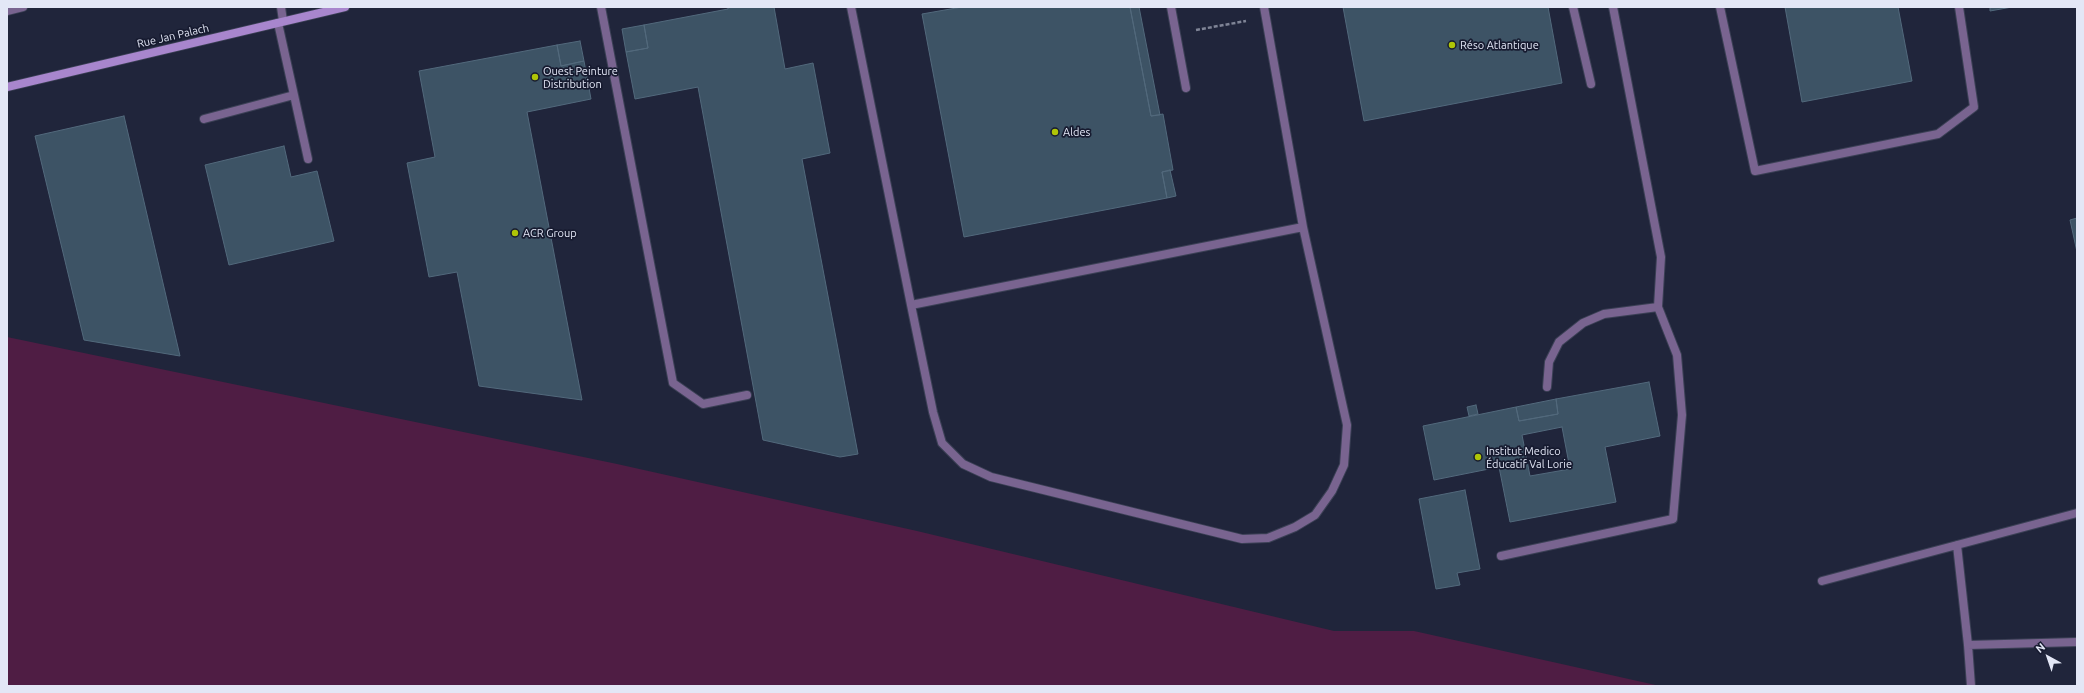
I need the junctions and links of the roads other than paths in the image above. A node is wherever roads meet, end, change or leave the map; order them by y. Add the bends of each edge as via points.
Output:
1 (23, 7) edge
2 (281, 7) edge
3 (345, 7) edge
4 (601, 7) edge
5 (851, 7) edge
6 (1171, 7) edge
7 (1264, 7) edge
8 (1573, 7) edge
9 (1613, 7) edge
10 (1720, 7) edge
11 (1959, 7) edge
12 (7, 10) edge
13 (281, 22) junction
14 (1591, 84) dead end
15 (7, 87) edge
16 (1186, 88) dead end
17 (294, 95) junction
18 (204, 119) dead end
19 (308, 159) dead end
20 (1303, 227) junction
21 (911, 305) junction
22 (1658, 307) junction
23 (1547, 387) dead end
24 (747, 395) dead end
25 (2077, 513) edge
26 (1957, 545) junction
27 (1501, 556) dead end
28 (1822, 581) dead end
29 (2077, 642) edge
30 (1968, 644) junction
31 (1972, 686) edge

1 - 12 lane
2 - 13 lane
3 - 13 street, Rue Jan Palach
4 - 24 lane via 673,383 703,404
5 - 21 lane
6 - 16 lane
7 - 20 lane
8 - 14 lane
9 - 22 lane via 1661,257
10 - 11 lane via 1755,171 1938,134 1974,107
13 - 15 street, Rue Jan Palach
13 - 17 lane
17 - 18 lane
17 - 19 lane
20 - 21 lane
20 - 21 lane via 1347,425 1344,464 1332,491 1315,515 1295,528 1268,538 1242,539 991,477 963,464 942,442 933,412
22 - 23 lane via 1604,314 1583,323 1558,342 1549,362
22 - 27 lane via 1677,355 1682,415 1673,519
25 - 26 lane
26 - 28 lane
26 - 30 lane
29 - 30 lane
30 - 31 lane

